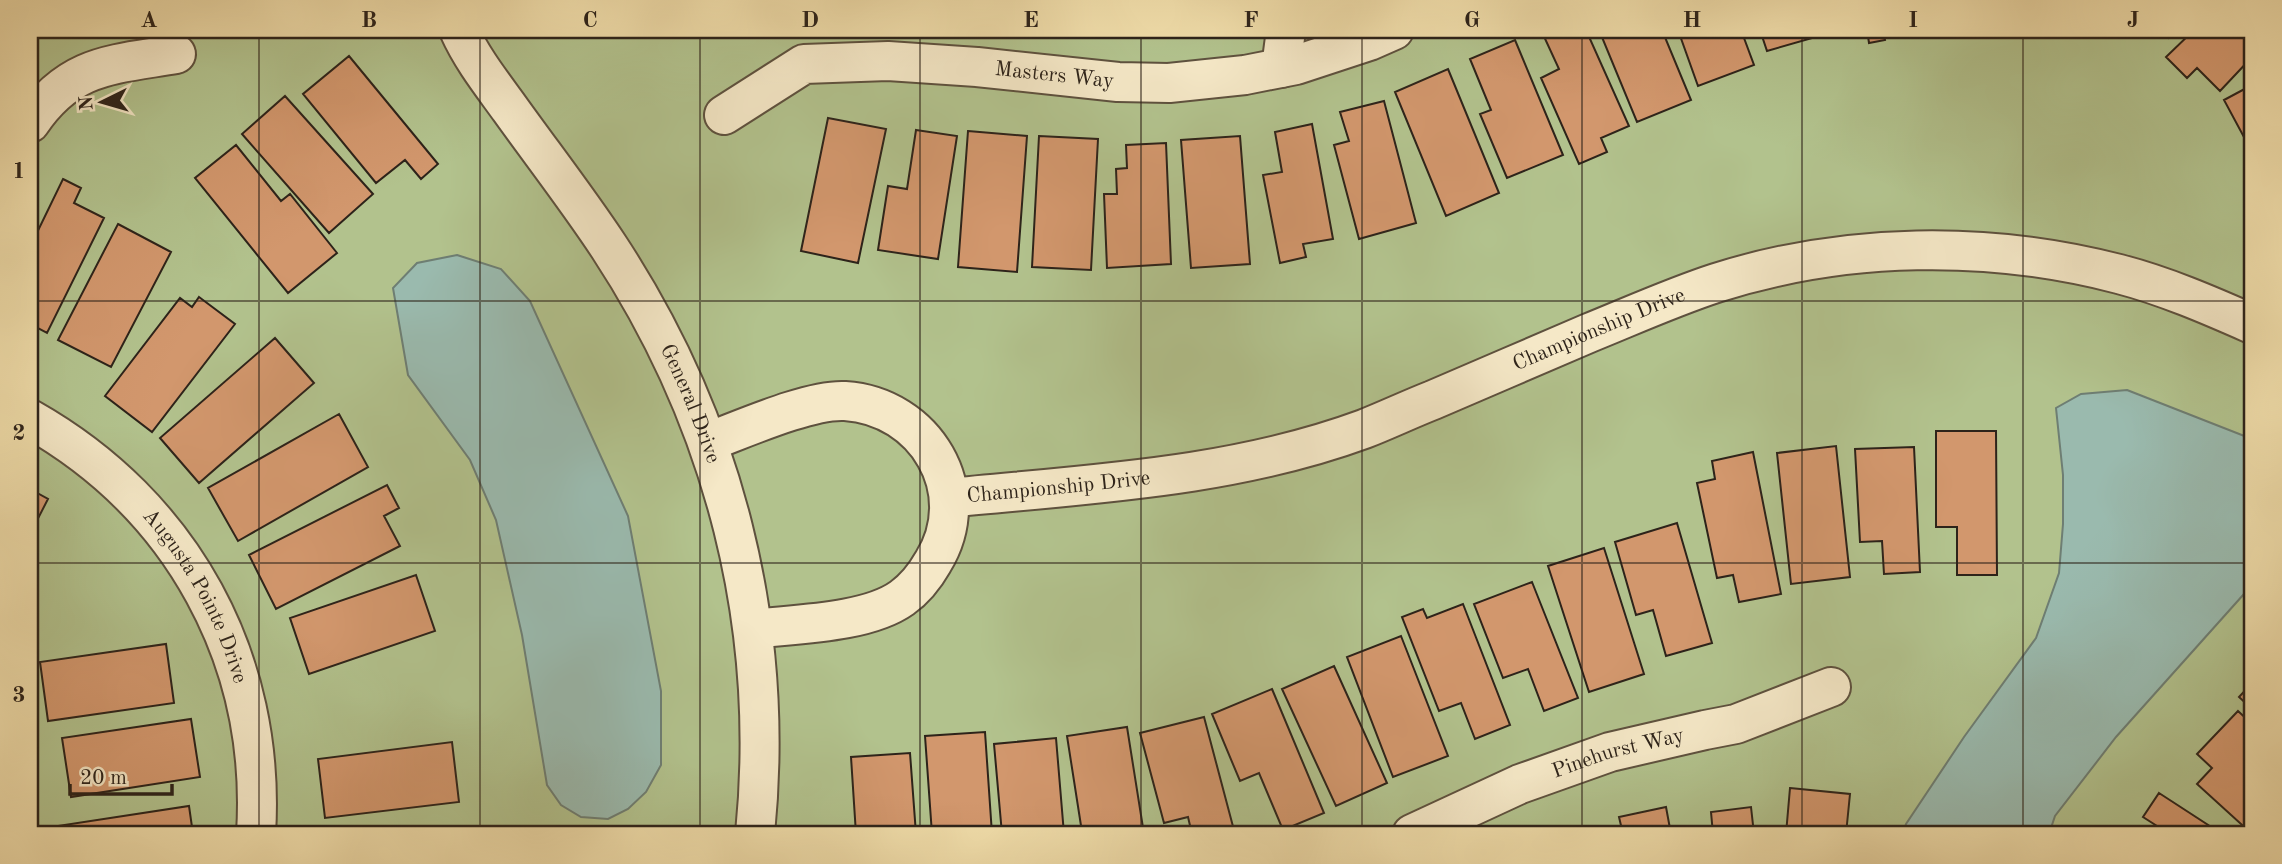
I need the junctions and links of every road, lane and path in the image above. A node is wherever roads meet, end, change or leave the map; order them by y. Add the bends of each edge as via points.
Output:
1 (459, 30) edge
2 (1286, 30) edge
3 (1394, 30) edge
4 (176, 54) dead end
5 (1281, 68) junction
6 (724, 115) dead end
7 (30, 123) edge
8 (2252, 324) edge
9 (30, 419) edge
10 (708, 442) junction
11 (949, 498) junction
12 (753, 629) junction
13 (1831, 687) dead end
14 (256, 834) edge
15 (755, 834) edge
16 (1412, 834) edge

1 - 10 street, General Drive via 479,66 609,247 657,327
2 - 5 street
3 - 5 street, Masters Way
4 - 7 street via 101,66 79,75 43,104
5 - 6 street, Masters Way via 1169,83 888,61 804,64
8 - 11 street, Championship Drive via 2201,301 2119,274 2036,257 1970,251 1884,252 1800,262 1717,283 1364,429 1276,456 1185,474
9 - 14 street, Augusta Pointe Drive via 82,451 126,489 170,538 202,587 227,640 245,696 255,754
10 - 11 street, Championship Drive via 816,403 867,404 912,427 929,446 942,468
10 - 12 street, General Drive via 737,537
11 - 12 street, Championship Drive via 943,547 922,581 902,598 855,616
12 - 15 street, General Drive via 760,707
13 - 16 street, Pinehurst Way via 1736,724 1597,757 1520,784

